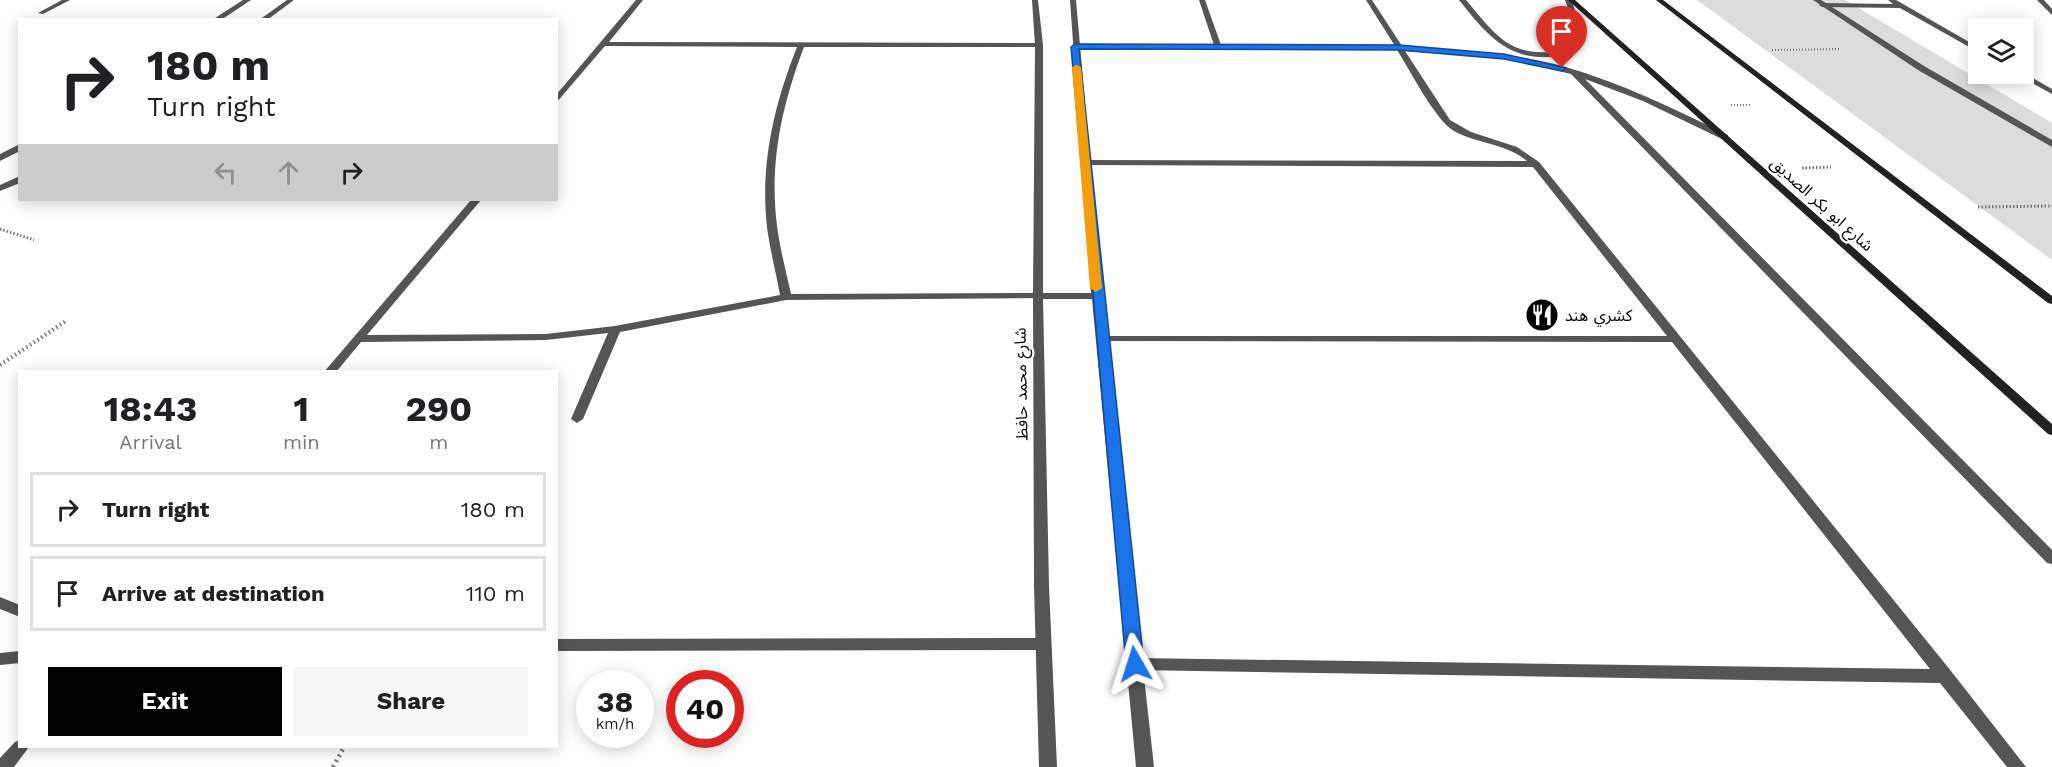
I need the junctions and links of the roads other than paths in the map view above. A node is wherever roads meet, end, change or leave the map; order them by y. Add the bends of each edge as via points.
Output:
1 (67, 0) edge
2 (248, 0) edge
3 (291, 0) edge
4 (640, 0) edge
5 (1035, 0) edge
6 (1073, 0) edge
7 (1202, 0) edge
8 (1369, 0) edge
9 (1462, 0) edge
10 (1570, 0) edge
11 (1659, 0) edge
12 (1890, 0) edge
13 (2040, 0) edge
14 (1819, 2) edge
15 (1902, 6) junction
16 (41, 13) dead end
17 (2052, 13) edge
18 (218, 18) edge
19 (265, 18) edge
20 (602, 44) junction
21 (1968, 44) edge
22 (1039, 45) junction
23 (801, 46) junction
24 (1075, 47) junction
25 (1218, 47) junction
26 (1399, 48) junction
27 (1574, 73) junction
28 (2034, 82) edge
29 (2052, 92) edge
30 (558, 99) edge
31 (1725, 137) junction
32 (2052, 144) edge
33 (18, 148) edge
34 (0, 158) edge
35 (1085, 163) junction
36 (1536, 164) junction
37 (18, 180) edge
38 (0, 188) edge
39 (475, 201) edge
40 (1036, 296) junction
41 (1097, 296) junction
42 (786, 297) junction
43 (2052, 301) edge
44 (615, 329) junction
45 (357, 339) junction
46 (1102, 339) junction
47 (1676, 339) junction
48 (332, 370) edge
49 (577, 419) dead end
50 (2050, 428) edge
51 (2052, 559) edge
52 (0, 603) edge
53 (18, 610) edge
54 (1042, 644) junction
55 (558, 645) edge
56 (18, 657) edge
57 (0, 659) edge
58 (1135, 664) junction
59 (1945, 676) junction
60 (20, 748) edge
61 (3, 767) edge
62 (1048, 767) edge
63 (1145, 767) edge
64 (2017, 767) edge

1 - 16 street
2 - 18 street
3 - 19 street
4 - 20 street
5 - 22 street, شارع محمد حافظ
6 - 24 street
7 - 25 street
8 - 26 street
9 - 10 street via 1501,45 1540,55 1563,53 1575,34 1576,15
10 - 31 main road, شارع ابو بكر الصديق
11 - 43 main road
12 - 15 street
13 - 17 street
14 - 15 street
14 - 32 street via 1921,68
15 - 21 street
20 - 23 street
20 - 30 street
22 - 23 street
22 - 40 street, شارع محمد حافظ
23 - 42 street via 782,93 771,149 771,216
24 - 25 street
24 - 35 street
25 - 26 street
26 - 27 street via 1504,56
26 - 36 street via 1447,122 1512,147
27 - 31 street via 1646,99
27 - 51 street
28 - 29 street
31 - 50 main road, شارع ابو بكر الصديق
33 - 34 street
35 - 36 street
35 - 41 street
36 - 47 street
37 - 38 street
39 - 45 street
40 - 41 street
40 - 42 street
40 - 54 street, شارع محمد حافظ
41 - 46 street
42 - 44 street
44 - 45 street via 546,337
44 - 49 street
45 - 48 street
46 - 47 street
46 - 58 street
47 - 59 street
52 - 53 street
54 - 55 street
54 - 62 street, شارع محمد حافظ
56 - 57 street
58 - 59 street
58 - 63 street
59 - 64 street
60 - 61 street

